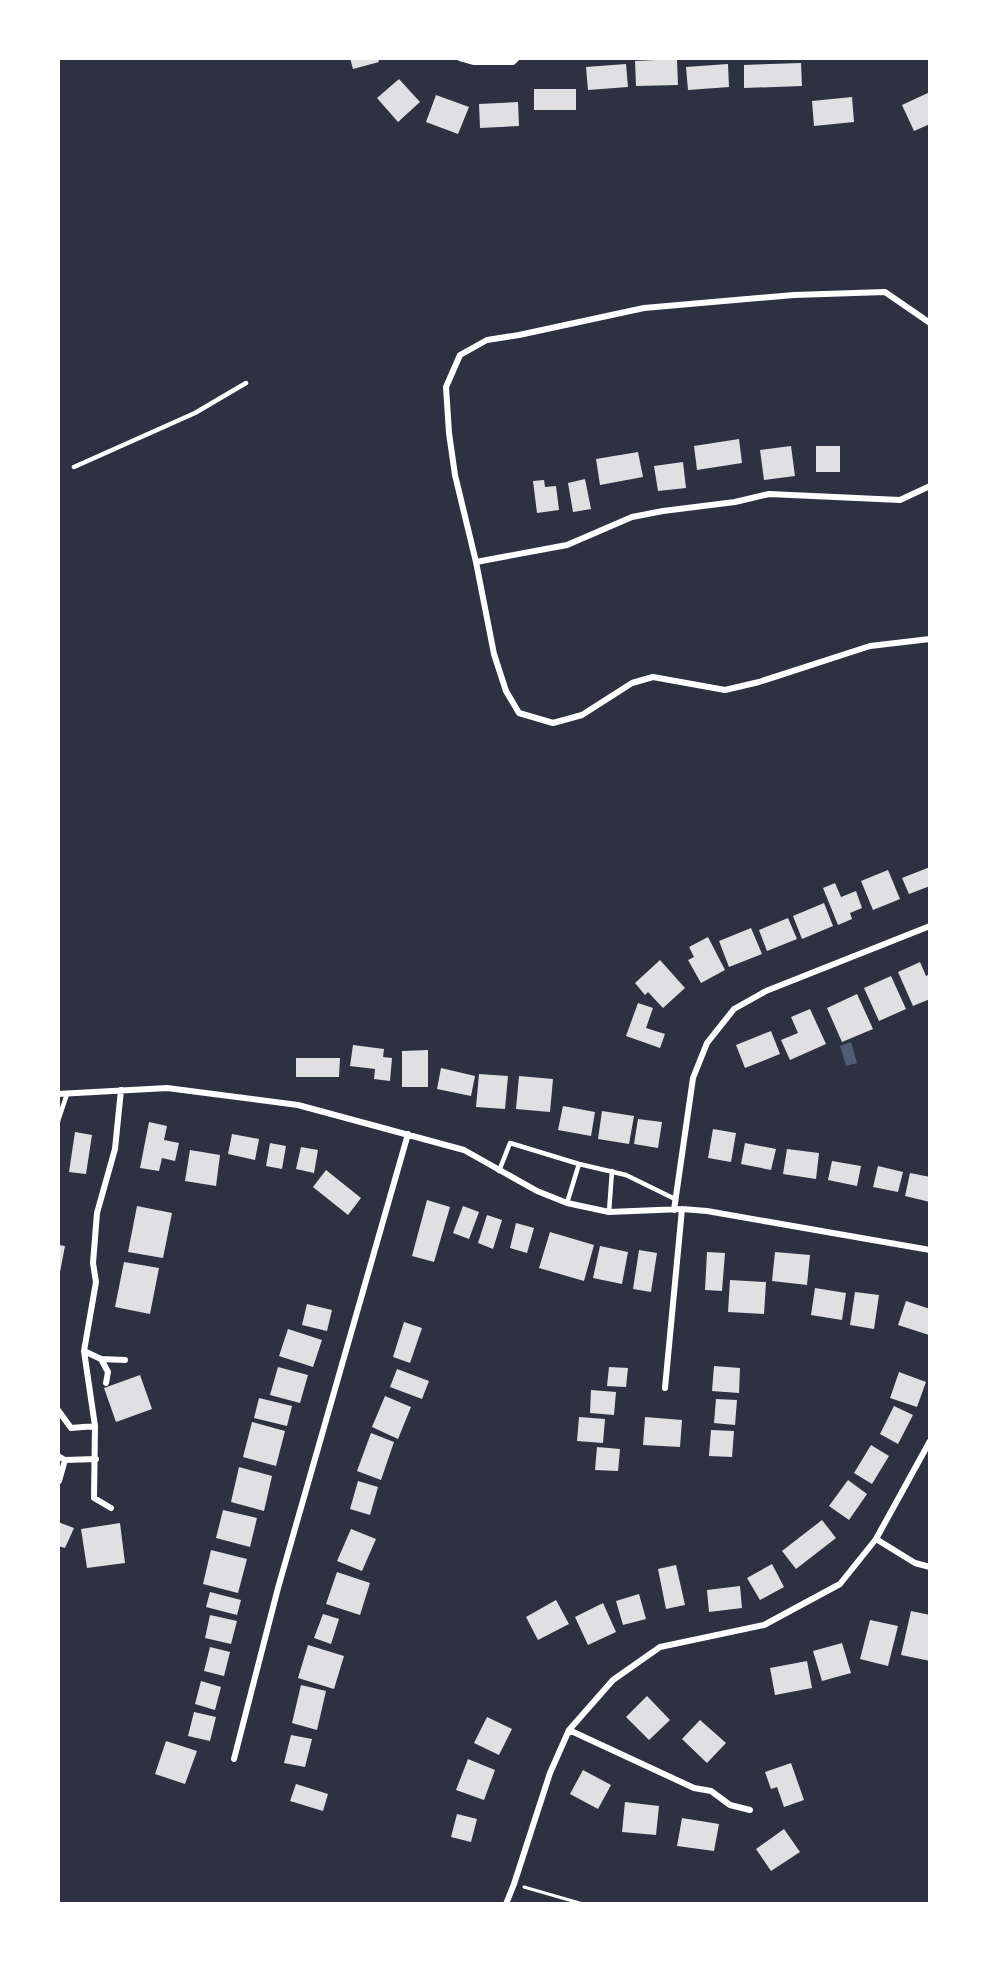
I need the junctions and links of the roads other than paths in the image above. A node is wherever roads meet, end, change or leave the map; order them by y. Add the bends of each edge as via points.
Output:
1 (460, 58) edge
2 (517, 58) edge
3 (930, 323) edge
4 (246, 383) dead end
5 (74, 467) dead end
6 (930, 486) edge
7 (476, 562) junction
8 (930, 639) edge
9 (930, 926) edge
10 (121, 1090) junction
11 (58, 1094) edge
12 (67, 1094) junction
13 (58, 1120) edge
14 (408, 1134) junction
15 (579, 1164) junction
16 (499, 1171) junction
17 (612, 1171) junction
18 (675, 1199) junction
19 (567, 1203) junction
20 (682, 1209) junction
21 (674, 1210) junction
22 (609, 1212) junction
23 (930, 1250) edge
24 (84, 1352) junction
25 (100, 1359) junction
26 (125, 1360) dead end
27 (106, 1383) dead end
28 (665, 1388) dead end
29 (58, 1410) edge
30 (95, 1426) junction
31 (930, 1441) edge
32 (58, 1456) edge
33 (96, 1459) junction
34 (65, 1460) junction
35 (59, 1481) edge
36 (111, 1508) dead end
37 (876, 1539) junction
38 (930, 1567) edge
39 (569, 1730) junction
40 (234, 1759) dead end
41 (750, 1810) dead end
42 (506, 1904) edge

1 - 2 street via 474,63 513,62
3 - 7 street via 885,292 794,295 644,308 487,340 460,355 446,387 455,475
4 - 5 lane via 195,413
6 - 7 street via 900,500 769,494 632,517 567,545
7 - 8 street via 494,654 506,691 519,713 553,723 582,715 632,683 653,677 724,690 870,646
9 - 18 street via 766,991 734,1009 707,1043 693,1078
10 - 12 street
10 - 14 street via 167,1088 298,1105
10 - 24 street via 115,1149 97,1213 93,1263 96,1282
11 - 12 street
12 - 13 lane
14 - 16 street via 464,1150
14 - 40 street via 278,1588
15 - 16 lane via 510,1143
15 - 17 lane
15 - 19 lane
16 - 19 street
17 - 18 lane
17 - 22 lane
18 - 21 street
19 - 22 street
20 - 21 street
20 - 23 street
20 - 28 street
21 - 22 street
24 - 25 street
24 - 30 street
25 - 26 street
25 - 27 street via 108,1372
29 - 30 street via 71,1428
30 - 33 street
31 - 37 street
32 - 34 street
33 - 34 street
33 - 36 street via 94,1498
34 - 35 street
37 - 38 street via 915,1563
37 - 39 street via 840,1584 764,1625 660,1647 613,1680
39 - 41 street via 694,1788 711,1791 730,1805
39 - 42 street via 550,1773

